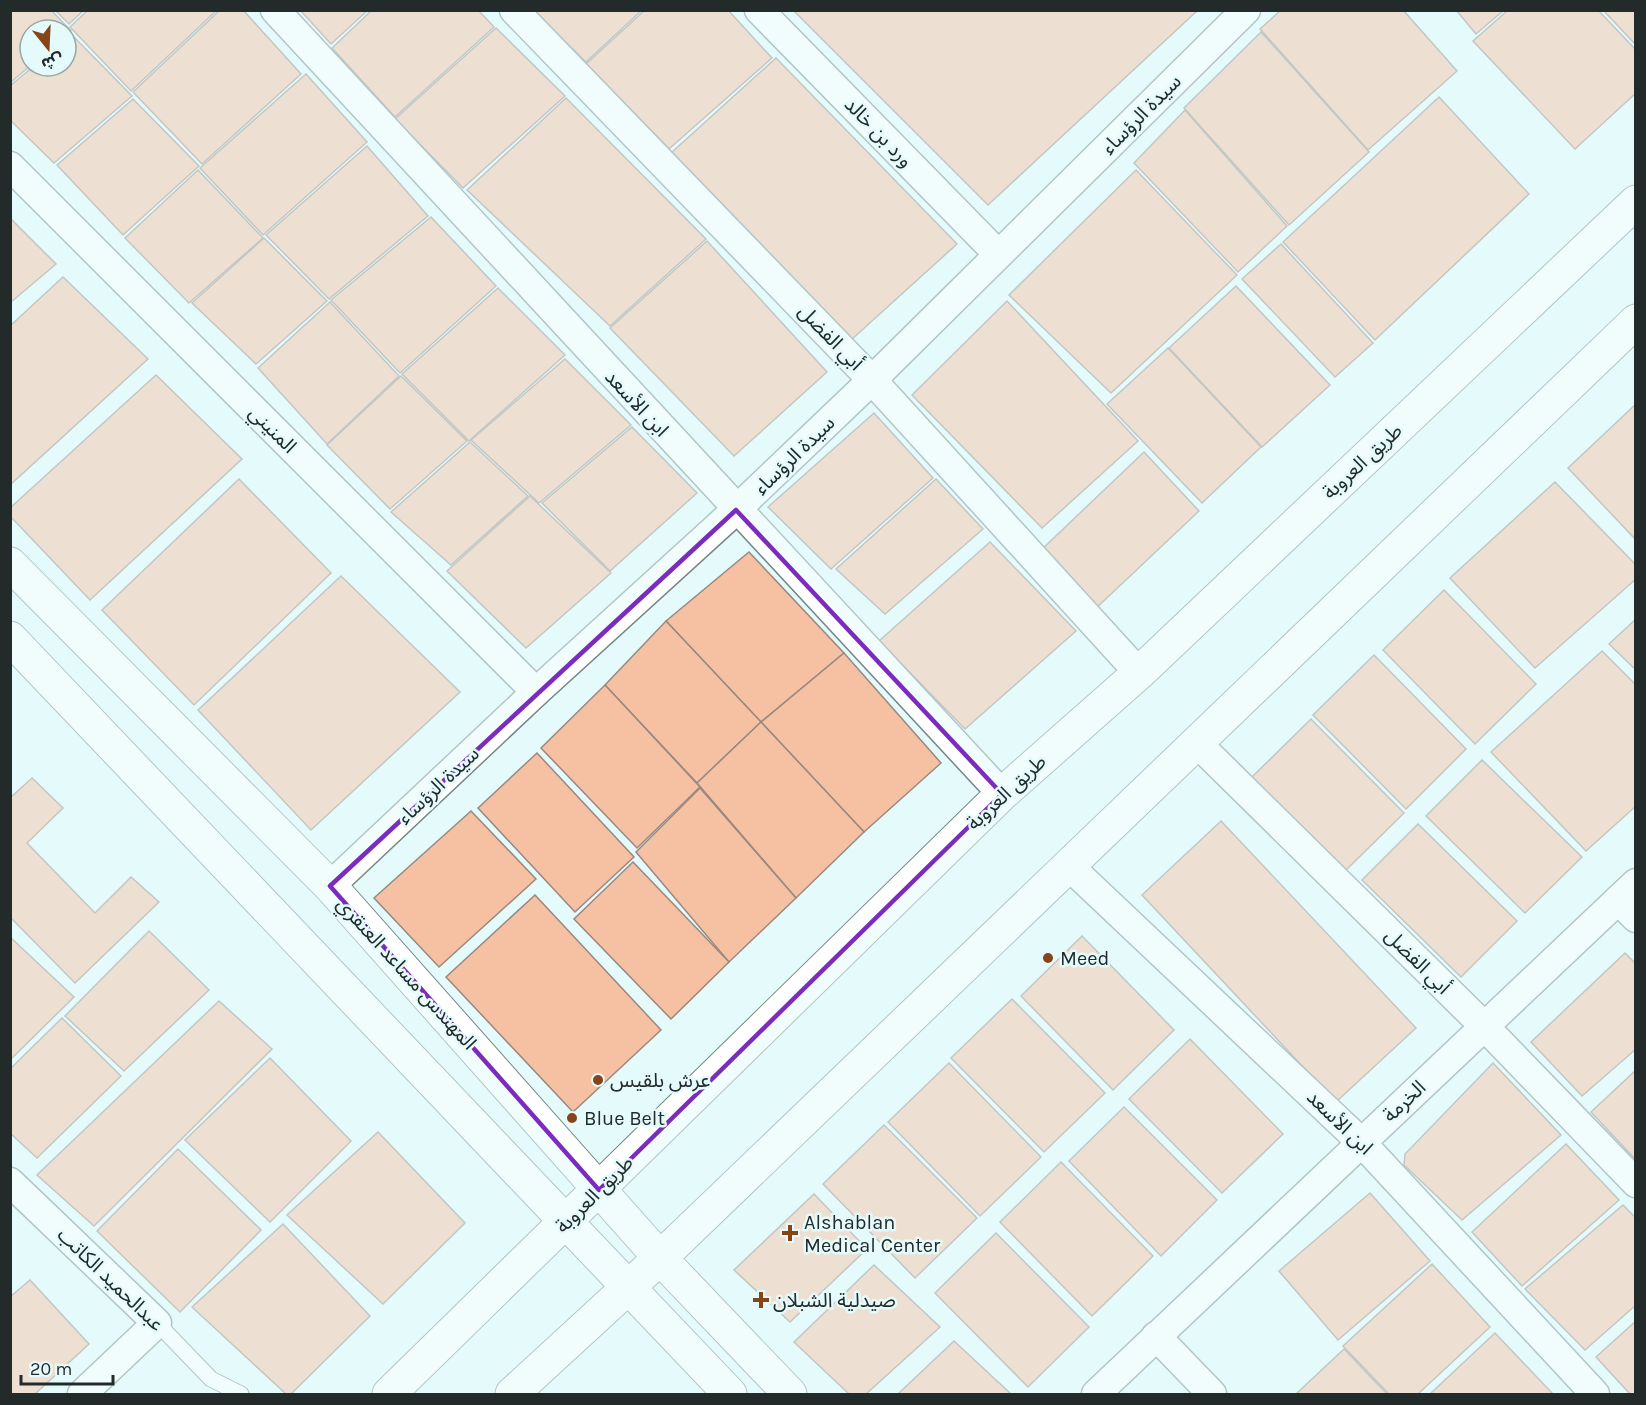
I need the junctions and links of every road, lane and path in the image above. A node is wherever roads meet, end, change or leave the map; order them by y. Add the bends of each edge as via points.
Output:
1 (275, 10) edge
2 (514, 10) edge
3 (759, 10) edge
4 (1246, 10) edge
5 (10, 166) edge
6 (1635, 202) edge
7 (998, 254) junction
8 (1635, 321) edge
9 (872, 380) junction
10 (736, 510) junction
11 (10, 564) edge
12 (10, 638) edge
13 (1139, 673) junction
14 (537, 692) junction
15 (1197, 743) junction
16 (1002, 794) junction
17 (1069, 866) junction
18 (330, 886) junction
19 (1630, 901) edge
20 (1485, 1027) junction
21 (1361, 1142) junction
22 (10, 1182) edge
23 (1635, 1183) edge
24 (599, 1190) junction
25 (565, 1224) junction
26 (660, 1258) junction
27 (628, 1287) junction
28 (157, 1323) junction
29 (1156, 1336) junction
30 (389, 1394) edge
31 (82, 1395) edge
32 (241, 1395) edge
33 (512, 1395) edge
34 (730, 1395) edge
35 (790, 1395) edge
36 (1096, 1395) edge
37 (1212, 1395) edge
38 (1594, 1395) edge

1 - 10 street, ابن الأسعد
2 - 9 street, أبي الفضل
3 - 7 street, ورد بن خالد
4 - 7 street, سيدة الرؤساء
5 - 14 street, المنيني
6 - 13 main road, طريق العروبة
7 - 9 street, سيدة الرؤساء
8 - 15 main road
9 - 10 street, سيدة الرؤساء
9 - 13 street, أبي الفضل
10 - 14 street, سيدة الرؤساء
10 - 16 street, ابن الأسعد
11 - 18 main road, المهندس مساعد العنقري
12 - 25 main road via 508,1159
13 - 16 main road, طريق العروبة
14 - 18 street, سيدة الرؤساء
15 - 17 main road
15 - 20 street, أبي الفضل
16 - 24 main road, طريق العروبة
17 - 21 street, ابن الأسعد
17 - 26 main road
18 - 24 main road, المهندس مساعد العنقري
19 - 20 street, الخرمة
20 - 21 street, الخرمة
20 - 23 street, أبي الفضل
21 - 29 street, الخرمة
21 - 38 street, ابن الأسعد
22 - 28 street, عبدالحميد الكاتب
24 - 25 main road, طريق العروبة
24 - 26 main road, المهندس مساعد العنقري
25 - 27 main road
25 - 30 main road, طريق العروبة
26 - 27 main road
26 - 35 main road, المهندس مساعد العنقري
27 - 33 main road
27 - 34 main road
28 - 31 street
28 - 32 lane, عبدالحميد الكاتب via 211,1379
29 - 36 street, الخرمة
29 - 37 street

